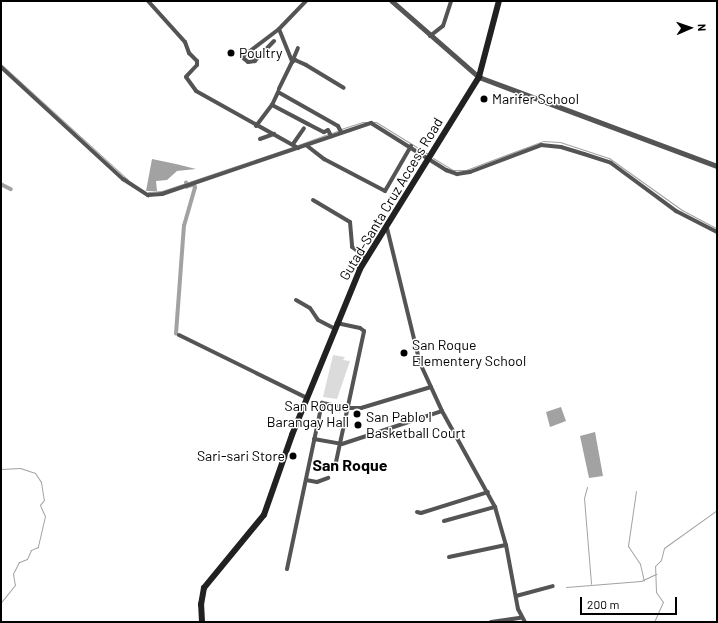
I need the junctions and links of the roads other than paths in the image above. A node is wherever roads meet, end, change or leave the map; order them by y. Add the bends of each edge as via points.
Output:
1 (148, 1) edge
2 (306, 1) edge
3 (392, 1) edge
4 (451, 1) edge
5 (498, 1) edge
6 (279, 29) junction
7 (430, 36) junction
8 (274, 41) dead end
9 (298, 48) dead end
10 (292, 62) junction
11 (1, 66) edge
12 (479, 77) junction
13 (344, 88) dead end
14 (279, 89) dead end
15 (272, 105) junction
16 (256, 126) junction
17 (304, 128) dead end
18 (341, 132) junction
19 (274, 134) junction
20 (332, 136) junction
21 (260, 139) dead end
22 (293, 144) junction
23 (306, 145) junction
24 (411, 146) junction
25 (298, 148) junction
26 (429, 158) junction
27 (717, 166) edge
28 (313, 200) dead end
29 (387, 228) junction
30 (717, 232) edge
31 (367, 258) junction
32 (296, 300) dead end
33 (335, 326) junction
34 (179, 335) dead end
35 (432, 387) junction
36 (307, 398) junction
37 (348, 408) junction
38 (442, 411) junction
39 (314, 439) junction
40 (342, 444) junction
41 (336, 462) dead end
42 (328, 478) dead end
43 (306, 480) junction
44 (488, 492) junction
45 (495, 507) junction
46 (417, 512) dead end
47 (444, 521) dead end
48 (506, 545) junction
49 (449, 557) dead end
50 (287, 569) dead end
51 (553, 586) dead end
52 (516, 596) junction
53 (521, 618) junction
54 (202, 622) edge
55 (491, 622) edge
56 (525, 622) edge

1 - 16 street via 185,42 189,53 197,61 197,65 186,77 196,91
2 - 6 street
3 - 7 street
4 - 7 street via 442,26
5 - 12 main road, Gutad-Santa Cruz Access Road
6 - 8 street via 242,57 248,62 255,61
6 - 10 street
7 - 12 street
9 - 10 street
10 - 13 street via 295,60 306,65
10 - 14 street
11 - 25 street via 139,191 148,195 162,194
12 - 26 main road, Gutad-Santa Cruz Access Road
12 - 27 street
15 - 16 street
15 - 18 street via 278,92 338,126
15 - 20 street via 324,132 328,130
16 - 19 street
17 - 22 street
18 - 20 street
18 - 24 street via 370,122
19 - 21 street
19 - 22 street
20 - 23 street
22 - 25 street
23 - 24 street via 324,159 385,191
23 - 25 street
24 - 26 street
26 - 29 main road, Gutad-Santa Cruz Access Road
26 - 30 street via 457,174 470,172 541,145 561,146 611,163 676,211
28 - 31 street via 350,222 352,247
29 - 31 main road, Gutad-Santa Cruz Access Road
29 - 35 street via 414,342
31 - 33 main road, Gutad-Santa Cruz Access Road
32 - 33 street via 310,308 318,320
33 - 36 main road, Gutad-Santa Cruz Access Road
33 - 37 street via 360,328 364,331
34 - 36 street
35 - 37 street via 380,403
35 - 38 street
36 - 54 main road, Gutad-Santa Cruz Access Road via 264,516 204,588 200,605
37 - 39 street via 322,403
37 - 40 street
38 - 40 street
38 - 44 street
39 - 40 street
39 - 43 street
40 - 41 street
42 - 43 street via 317,482
43 - 50 street
44 - 45 street
44 - 46 street via 421,513
45 - 47 street
45 - 48 street
48 - 49 street
48 - 52 street
51 - 52 street
52 - 53 street
53 - 55 street
53 - 56 street

